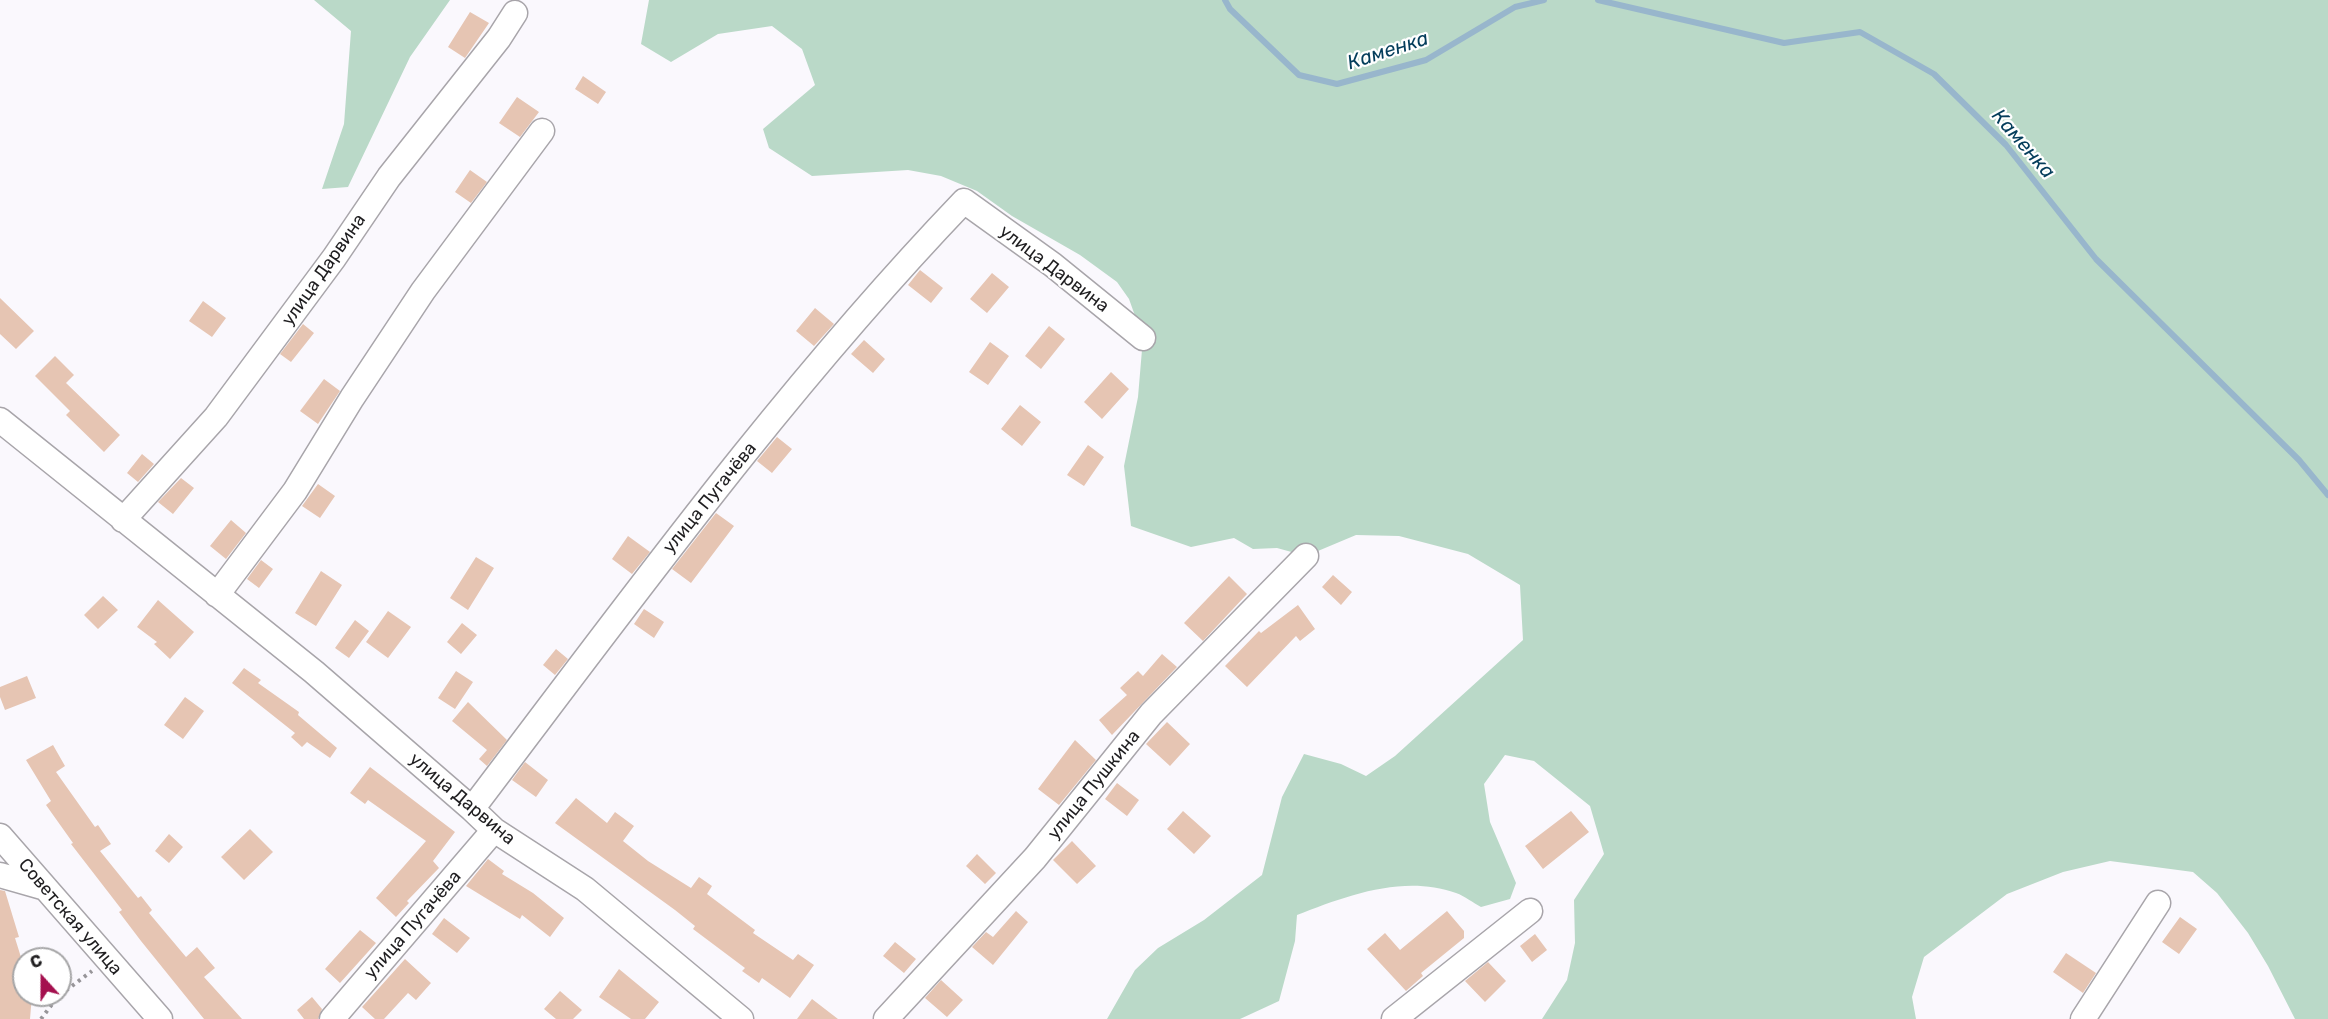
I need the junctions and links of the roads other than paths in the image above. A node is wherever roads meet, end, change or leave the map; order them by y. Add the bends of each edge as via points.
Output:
1 (515, 13) dead end
2 (542, 131) dead end
3 (964, 201) joint
4 (1143, 338) dead end
5 (0, 420) edge
6 (123, 520) junction
7 (1306, 556) dead end
8 (217, 595) junction
9 (472, 809) junction
10 (494, 830) junction
11 (0, 836) edge
12 (0, 875) edge
13 (42, 886) junction
14 (2158, 903) dead end
15 (1530, 911) dead end
16 (160, 1019) edge
17 (332, 1019) edge
18 (741, 1019) edge
19 (886, 1019) edge
20 (1394, 1019) edge
21 (2083, 1019) edge

1 - 6 street, улица Дарвина via 389,177 216,417
2 - 8 street via 423,291 295,491
3 - 4 street, улица Дарвина via 1053,265
3 - 9 street, улица Пугачёва via 898,270 699,508
5 - 6 street, улица Дарвина
6 - 8 street, улица Дарвина
7 - 19 street, улица Пушкина via 1151,714 1035,858
8 - 9 street, улица Дарвина via 314,672
9 - 10 street, улица Дарвина
10 - 17 street, улица Пугачёва
10 - 18 street, улица Дарвина via 585,889
11 - 13 street, Советская улица
12 - 13 street
13 - 16 street, Советская улица
14 - 21 street
15 - 20 street

